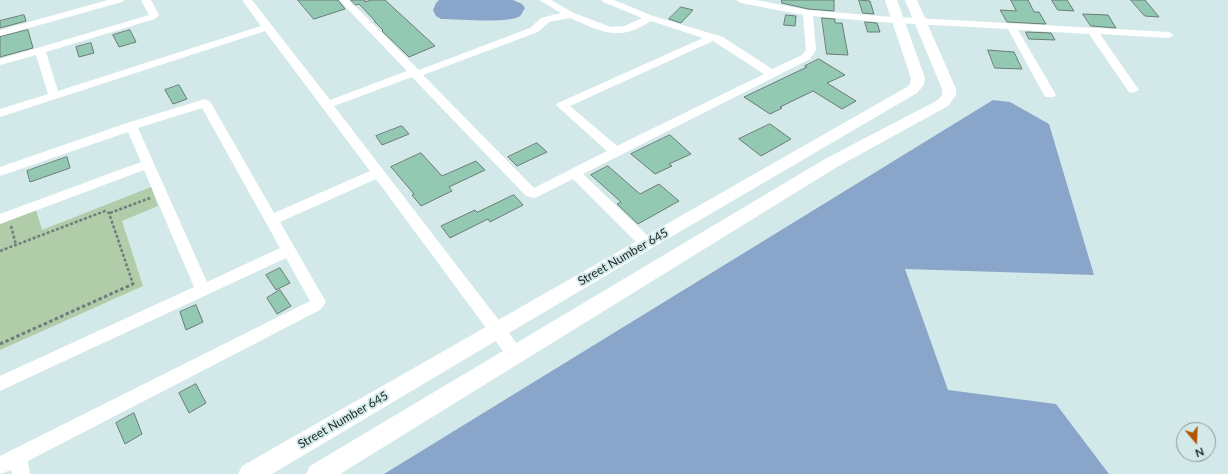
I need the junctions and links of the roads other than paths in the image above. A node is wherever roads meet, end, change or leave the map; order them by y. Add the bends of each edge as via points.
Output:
1 (77, 0) edge
2 (119, 0) edge
3 (146, 0) edge
4 (246, 0) edge
5 (544, 0) edge
6 (606, 0) edge
7 (741, 0) edge
8 (891, 0) edge
9 (911, 0) edge
10 (348, 1) edge
11 (82, 10) junction
12 (808, 13) junction
13 (571, 15) junction
14 (650, 18) junction
15 (910, 21) junction
16 (1011, 26) junction
17 (267, 27) junction
18 (1092, 30) junction
19 (0, 34) edge
20 (1169, 34) dead end
21 (714, 37) junction
22 (40, 50) junction
23 (0, 62) edge
24 (416, 73) junction
25 (772, 74) junction
26 (1133, 90) dead end
27 (1050, 95) dead end
28 (54, 96) junction
29 (327, 105) junction
30 (0, 113) edge
31 (131, 126) junction
32 (616, 152) junction
33 (148, 164) junction
34 (0, 172) edge
35 (378, 173) junction
36 (574, 173) junction
37 (4, 218) edge
38 (271, 220) junction
39 (646, 243) junction
40 (288, 251) junction
41 (203, 290) junction
42 (497, 329) junction
43 (515, 354) junction
44 (0, 384) edge
45 (19, 465) edge
46 (0, 466) edge
47 (250, 474) edge
48 (318, 474) edge

1 - 11 street
2 - 11 street
3 - 22 street via 154,15 152,17
4 - 17 street
5 - 13 street
6 - 14 street
7 - 12 street
8 - 15 street, Street Number 645
9 - 15 street, Street Number 645
10 - 24 street
11 - 19 street
12 - 15 street
12 - 25 street via 811,50 809,54
13 - 14 street via 615,31 628,29
13 - 24 street via 549,18 522,36
14 - 21 street
15 - 16 street
15 - 39 street, Street Number 645 via 918,78 917,85 912,90
15 - 43 street, Street Number 645 via 949,89 949,96 943,103 832,162
16 - 18 street
16 - 27 street
17 - 28 street
17 - 29 street
18 - 20 street
18 - 26 street
21 - 25 street
21 - 32 street via 562,105
22 - 23 street
22 - 28 street
24 - 29 street
24 - 36 street via 531,193
25 - 32 street
28 - 30 street
29 - 35 street
31 - 33 street
31 - 34 street
31 - 38 street via 205,102
32 - 36 street
33 - 37 street
33 - 41 street
35 - 38 street
35 - 42 street
36 - 39 street
38 - 40 street
39 - 42 street, Street Number 645
40 - 41 street
40 - 45 street via 318,302 315,306
41 - 44 street
42 - 43 street
42 - 47 street, Street Number 645
43 - 48 street, Street Number 645
45 - 46 street

